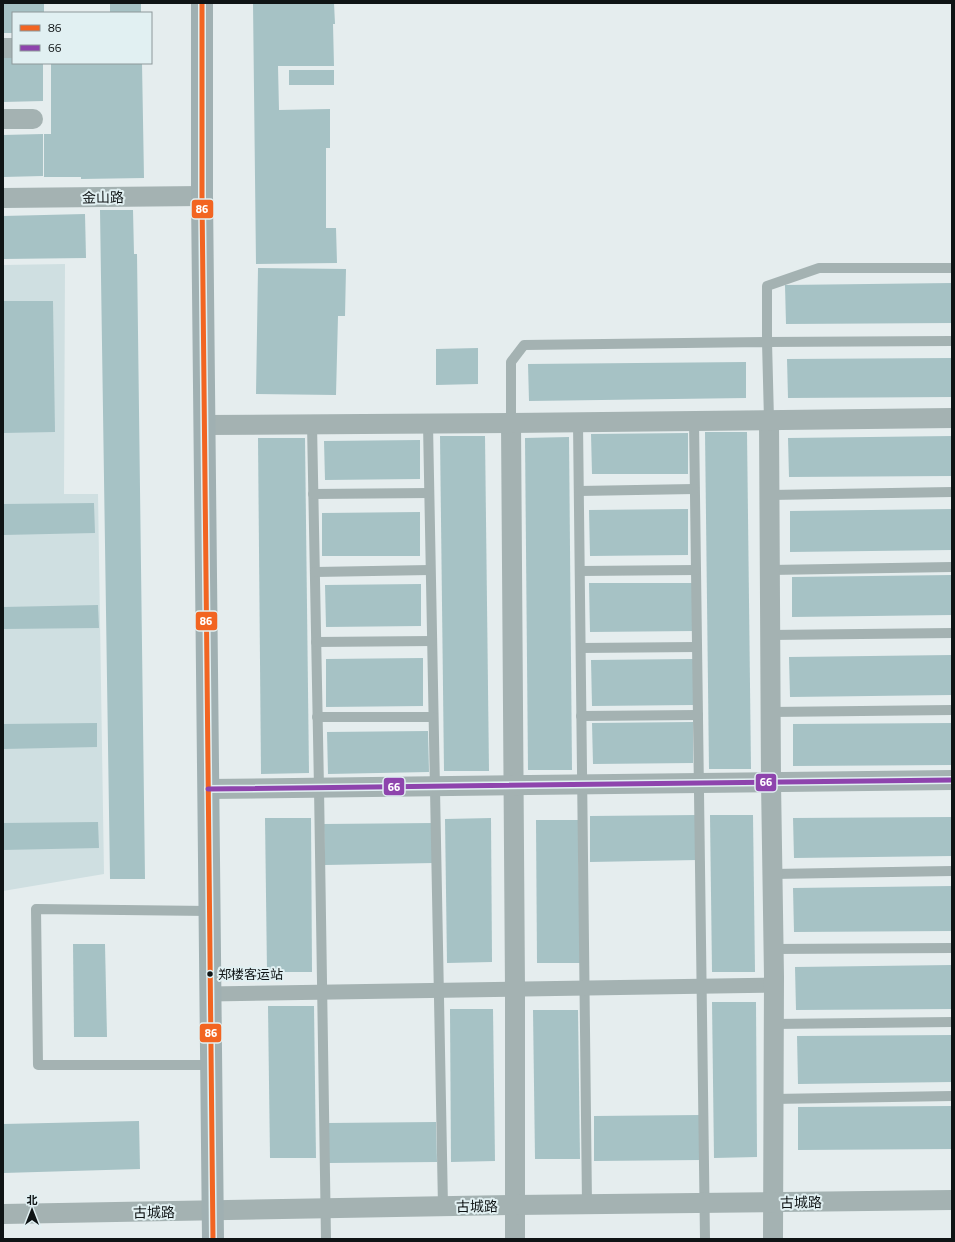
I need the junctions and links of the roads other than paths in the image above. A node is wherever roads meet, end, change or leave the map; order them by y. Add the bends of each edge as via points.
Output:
1 (202, 3) edge
2 (33, 118) dead end
3 (3, 119) edge
4 (202, 196) junction
5 (3, 198) edge
6 (952, 268) edge
7 (952, 341) edge
8 (766, 342) junction
9 (952, 418) edge
10 (769, 420) junction
11 (694, 421) junction
12 (578, 423) junction
13 (312, 424) junction
14 (428, 424) junction
15 (511, 424) junction
16 (204, 425) junction
17 (694, 489) junction
18 (579, 490) junction
19 (952, 492) edge
20 (429, 493) junction
21 (313, 494) junction
22 (770, 495) junction
23 (952, 567) edge
24 (430, 570) junction
25 (696, 570) junction
26 (770, 570) junction
27 (580, 571) junction
28 (315, 572) junction
29 (952, 633) edge
30 (770, 635) junction
31 (432, 641) junction
32 (316, 642) junction
33 (697, 647) junction
34 (581, 648) junction
35 (952, 710) edge
36 (771, 712) junction
37 (698, 715) junction
38 (581, 716) junction
39 (317, 717) junction
40 (433, 717) junction
41 (952, 780) edge
42 (771, 782) junction
43 (698, 783) junction
44 (582, 784) junction
45 (514, 785) junction
46 (435, 786) junction
47 (319, 788) junction
48 (208, 789) junction
49 (952, 871) edge
50 (772, 874) junction
51 (209, 910) junction
52 (952, 948) edge
53 (773, 949) junction
54 (774, 985) junction
55 (701, 986) junction
56 (585, 988) junction
57 (515, 989) junction
58 (439, 990) junction
59 (322, 992) junction
60 (210, 994) junction
61 (952, 1022) edge
62 (773, 1024) junction
63 (211, 1065) junction
64 (952, 1096) edge
65 (773, 1099) junction
66 (952, 1200) edge
67 (773, 1202) junction
68 (704, 1203) junction
69 (588, 1204) junction
70 (515, 1205) junction
71 (443, 1207) junction
72 (325, 1209) junction
73 (213, 1211) junction
74 (3, 1214) edge
75 (213, 1239) edge
76 (326, 1239) edge
77 (515, 1239) edge
78 (705, 1239) edge
79 (773, 1239) edge

1 - 4 main road
2 - 3 street
4 - 5 street, 金山路
4 - 16 main road
6 - 8 lane via 820,268 766,286
7 - 8 lane
8 - 10 lane
8 - 15 lane via 524,345 511,362
9 - 10 street
10 - 11 street
10 - 22 street
11 - 12 street
11 - 17 lane
12 - 15 street
12 - 18 lane
13 - 14 street
13 - 16 street
13 - 21 lane
14 - 15 street
14 - 20 lane
15 - 45 street
16 - 48 main road
17 - 18 lane
17 - 25 lane
18 - 27 lane
19 - 22 lane
20 - 21 lane
20 - 24 lane
21 - 28 lane
22 - 26 street
23 - 26 lane
24 - 28 lane
24 - 31 lane
25 - 27 lane
25 - 33 lane
26 - 30 street
27 - 34 lane
28 - 32 lane
29 - 30 lane
30 - 36 street
31 - 32 lane
31 - 40 lane
32 - 39 lane
33 - 34 lane
33 - 37 lane
34 - 38 lane
35 - 36 lane
36 - 42 street
37 - 38 lane
37 - 43 lane
38 - 44 lane
39 - 40 lane
39 - 47 lane
40 - 46 lane
41 - 42 street
42 - 43 street
42 - 50 street
43 - 44 street
43 - 55 lane
44 - 45 street
44 - 56 lane
45 - 46 street
45 - 57 street
46 - 47 street
46 - 58 lane
47 - 48 street
47 - 59 lane
48 - 51 main road
49 - 50 lane
50 - 53 street
51 - 60 main road
51 - 63 lane via 36,909 38,1065
52 - 53 lane
53 - 54 street
54 - 55 street
54 - 62 street
55 - 56 street
55 - 68 lane
56 - 57 street
56 - 69 lane
57 - 58 street
57 - 70 street
58 - 59 street
58 - 71 lane
59 - 60 street
59 - 72 lane
60 - 63 main road
61 - 62 lane
62 - 65 street
63 - 73 main road
64 - 65 lane
65 - 67 street
66 - 67 street, 古城路
67 - 68 street, 古城路
67 - 79 street
68 - 69 street, 古城路
68 - 78 lane
69 - 70 street, 古城路
70 - 71 street, 古城路
70 - 77 street
71 - 72 street, 古城路
72 - 73 street, 古城路
72 - 76 lane
73 - 74 street, 古城路
73 - 75 main road

